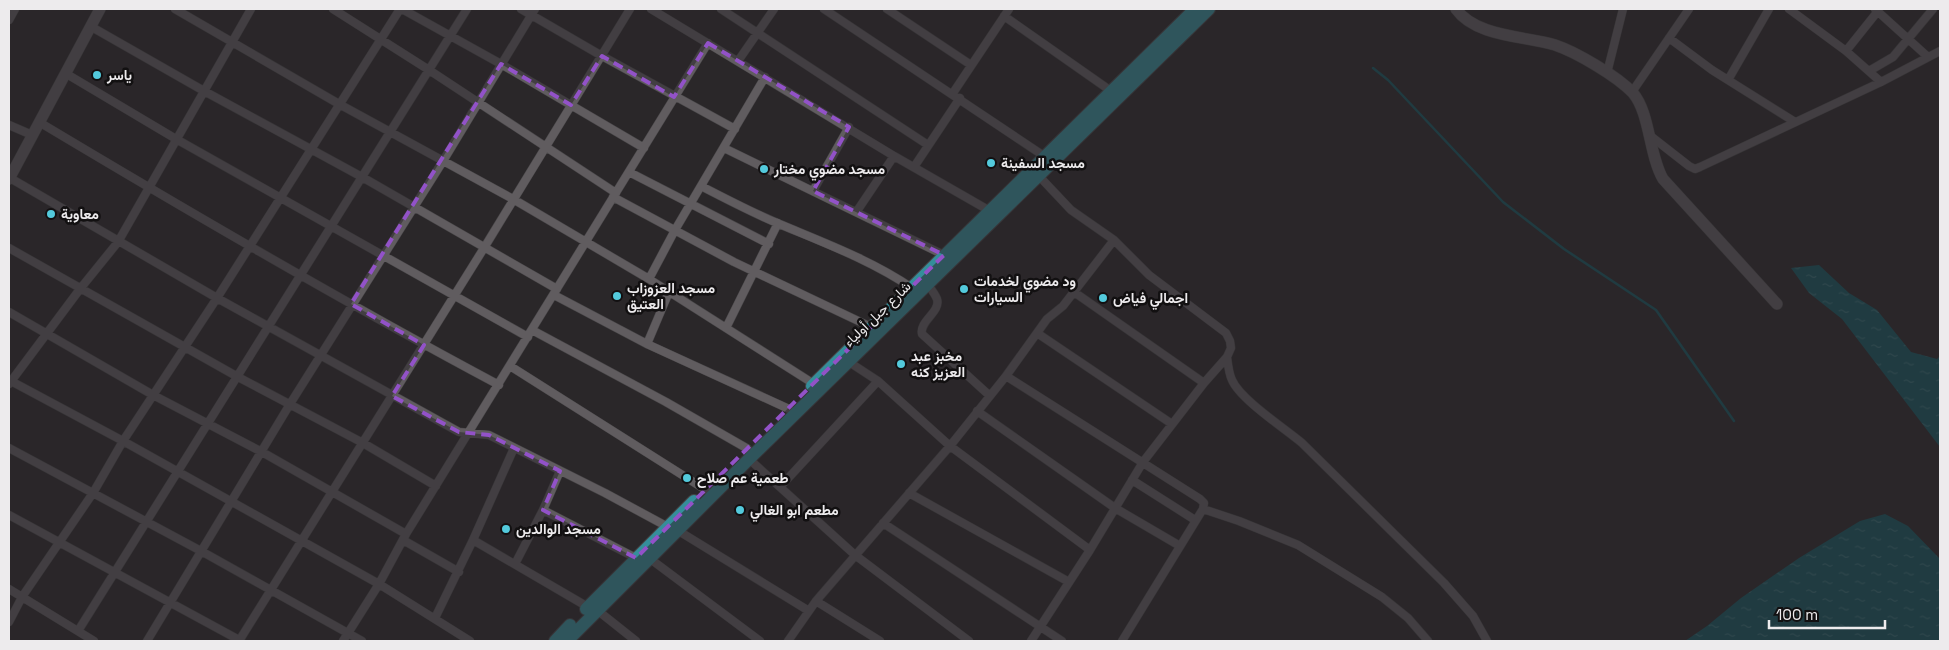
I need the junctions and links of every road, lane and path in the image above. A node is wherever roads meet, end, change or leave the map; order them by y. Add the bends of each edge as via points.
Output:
1 (15, 9) edge
2 (100, 9) edge
3 (175, 9) edge
4 (251, 9) edge
5 (334, 9) edge
6 (401, 9) edge
7 (467, 9) edge
8 (521, 9) edge
9 (630, 9) edge
10 (651, 9) edge
11 (721, 9) edge
12 (774, 9) edge
13 (824, 9) edge
14 (887, 9) edge
15 (1009, 9) edge
16 (1195, 9) edge
17 (1209, 9) edge
18 (1456, 9) edge
19 (1623, 9) edge
20 (1689, 9) edge
21 (1769, 9) edge
22 (1789, 9) edge
23 (1933, 9) edge
24 (1876, 10) edge
25 (533, 12) edge
26 (1004, 16) junction
27 (9, 20) edge
28 (90, 26) junction
29 (757, 32) junction
30 (450, 37) junction
31 (1668, 38) junction
32 (1908, 38) junction
33 (382, 39) junction
34 (231, 41) junction
35 (708, 43) junction
36 (1846, 51) junction
37 (1940, 51) edge
38 (602, 56) junction
39 (1928, 57) junction
40 (738, 61) junction
41 (501, 64) junction
42 (971, 65) junction
43 (429, 70) junction
44 (1869, 71) junction
45 (64, 73) junction
46 (1607, 73) junction
47 (765, 77) junction
48 (1728, 80) junction
49 (1881, 82) junction
50 (204, 91) junction
51 (1111, 91) junction
52 (1632, 92) junction
53 (952, 93) junction
54 (674, 97) junction
55 (960, 98) junction
56 (477, 102) junction
57 (340, 104) junction
58 (571, 105) junction
59 (39, 122) junction
60 (1795, 122) junction
61 (9, 125) edge
62 (849, 128) junction
63 (735, 129) junction
64 (390, 132) junction
65 (1648, 134) junction
66 (32, 135) junction
67 (176, 139) junction
68 (928, 145) junction
69 (546, 146) junction
70 (644, 148) junction
71 (724, 148) junction
72 (309, 150) junction
73 (894, 156) junction
74 (1044, 156) junction
75 (443, 161) junction
76 (914, 166) junction
77 (629, 172) junction
78 (1038, 175) junction
79 (362, 177) junction
80 (9, 179) edge
81 (701, 186) junction
82 (149, 188) junction
83 (813, 191) junction
84 (615, 195) junction
85 (281, 197) junction
86 (513, 199) junction
87 (691, 204) junction
88 (414, 207) junction
89 (990, 211) junction
90 (856, 212) junction
91 (778, 223) junction
92 (331, 226) junction
93 (675, 230) junction
94 (1114, 240) junction
95 (118, 242) junction
96 (586, 242) junction
97 (769, 244) junction
98 (248, 246) junction
99 (9, 248) edge
100 (484, 248) junction
101 (383, 254) junction
102 (944, 255) junction
103 (755, 271) junction
104 (300, 276) junction
105 (649, 279) junction
106 (928, 285) junction
107 (912, 288) junction
108 (80, 289) junction
109 (556, 292) junction
110 (669, 292) junction
111 (1074, 292) junction
112 (454, 294) junction
113 (217, 298) junction
114 (352, 304) junction
115 (1777, 304) dead end
116 (9, 312) edge
117 (269, 326) junction
118 (726, 328) junction
119 (871, 328) junction
120 (46, 334) junction
121 (530, 334) junction
122 (1037, 334) junction
123 (647, 344) junction
124 (424, 345) junction
125 (185, 346) junction
126 (320, 356) junction
127 (1227, 358) junction
128 (849, 362) junction
129 (510, 366) junction
130 (238, 376) junction
131 (1006, 376) junction
132 (878, 381) junction
133 (10, 382) edge
134 (1204, 383) junction
135 (814, 384) junction
136 (499, 385) junction
137 (153, 395) junction
138 (392, 396) junction
139 (990, 396) junction
140 (290, 404) junction
141 (789, 408) junction
142 (978, 411) junction
143 (207, 424) junction
144 (779, 424) junction
145 (1172, 424) junction
146 (468, 434) junction
147 (123, 441) junction
148 (363, 442) junction
149 (950, 446) junction
150 (9, 448) edge
151 (514, 448) junction
152 (262, 452) junction
153 (749, 454) junction
154 (1143, 462) junction
155 (176, 471) junction
156 (560, 471) junction
157 (1132, 480) junction
158 (436, 486) junction
159 (780, 487) junction
160 (706, 490) junction
161 (332, 492) junction
162 (93, 493) junction
163 (909, 493) junction
164 (232, 502) junction
165 (1115, 508) junction
166 (1202, 509) junction
167 (543, 510) junction
168 (9, 516) edge
169 (1196, 520) junction
170 (146, 521) junction
171 (884, 523) junction
172 (672, 529) junction
173 (404, 537) junction
174 (473, 540) junction
175 (302, 542) junction
176 (58, 543) junction
177 (1180, 546) junction
178 (1090, 550) junction
179 (201, 551) junction
180 (855, 556) junction
181 (642, 558) junction
182 (515, 564) junction
183 (114, 571) junction
184 (458, 572) junction
185 (1069, 582) junction
186 (379, 584) junction
187 (9, 589) edge
188 (272, 590) junction
189 (22, 597) junction
190 (816, 601) junction
191 (169, 602) junction
192 (592, 609) junction
193 (809, 611) junction
194 (435, 618) junction
195 (9, 622) edge
196 (1041, 627) junction
197 (78, 631) junction
198 (348, 634) junction
199 (94, 641) edge
200 (147, 641) edge
201 (240, 641) edge
202 (344, 641) edge
203 (362, 641) edge
204 (470, 641) edge
205 (555, 641) edge
206 (567, 641) edge
207 (636, 641) edge
208 (760, 641) edge
209 (788, 641) edge
210 (880, 641) edge
211 (969, 641) edge
212 (1031, 641) edge
213 (1062, 641) edge
214 (1122, 641) edge
215 (1428, 641) edge
216 (1487, 641) edge

1 - 27 street
2 - 28 street
3 - 34 street
4 - 34 street
5 - 33 street
6 - 30 street
6 - 33 street
7 - 30 street
8 - 25 street
9 - 38 street
10 - 35 street
11 - 29 street
12 - 29 street
13 - 53 street
14 - 42 street
15 - 26 street
16 - 51 main road, شارع جبل أولياء
17 - 78 main road, شارع جبل أولياء
18 - 46 street via 1478,26 1566,49
19 - 46 street
20 - 31 street
21 - 48 street
22 - 36 street
23 - 32 street
24 - 32 street
24 - 36 street
25 - 38 street
25 - 41 street
26 - 42 street
26 - 51 street
28 - 45 street
28 - 50 street
29 - 40 street
29 - 68 street
30 - 41 street
30 - 43 street
31 - 48 street
31 - 52 street
32 - 39 street
32 - 44 street via 1893,57
33 - 43 street
33 - 57 street
34 - 50 street
34 - 57 street
35 - 40 street
35 - 54 street
36 - 44 street
37 - 39 street
38 - 54 street
38 - 58 street
39 - 49 street
40 - 47 street
41 - 56 street
41 - 58 street
42 - 53 street
43 - 56 street
43 - 64 street
44 - 49 street
45 - 59 street
45 - 67 street
46 - 52 street
47 - 62 street
47 - 63 street
48 - 60 street
49 - 60 street
50 - 67 street
50 - 72 street
51 - 74 main road, شارع جبل أولياء
52 - 65 street via 1641,107
53 - 55 street
54 - 63 street
54 - 70 street
55 - 68 street
55 - 74 street
56 - 69 street
56 - 75 street
57 - 64 street
57 - 72 street
58 - 69 street
58 - 70 street
59 - 66 street
59 - 82 street
60 - 65 street via 1694,169
61 - 66 street
62 - 73 street
62 - 83 street
63 - 71 street
64 - 75 street
64 - 79 street
65 - 115 street via 1658,170 1670,190
66 - 80 street
67 - 82 street
67 - 85 street
68 - 76 street
69 - 84 street
69 - 86 street
70 - 77 street
71 - 81 street
71 - 83 street
72 - 79 street
72 - 85 street
73 - 76 street
73 - 90 street
74 - 89 main road, شارع جبل أولياء
75 - 86 street
75 - 88 street
76 - 89 street
77 - 84 street
77 - 87 street
78 - 94 street via 1071,210
78 - 106 main road, شارع جبل أولياء
79 - 88 street
79 - 92 street
80 - 95 street
81 - 87 street
81 - 91 street
82 - 95 street
82 - 98 street
83 - 90 street
84 - 93 street
84 - 96 street
85 - 92 street
85 - 98 street
86 - 96 street
86 - 100 street
87 - 93 street
87 - 97 street
88 - 100 street
88 - 101 street
89 - 102 main road, شارع جبل أولياء
90 - 102 street
91 - 97 street
91 - 107 street via 834,247
92 - 101 street
92 - 104 street
93 - 103 street
93 - 105 street
94 - 111 street
94 - 127 street via 1149,275 1226,333 1231,348
95 - 108 street
95 - 113 street
96 - 105 street
96 - 109 street
97 - 103 street
98 - 104 street
98 - 113 street
99 - 108 street
100 - 109 street
100 - 112 street
101 - 112 street
101 - 114 street
102 - 107 main road, شارع جبل أولياء
103 - 118 street
103 - 119 street
104 - 114 street
104 - 117 street
105 - 110 street
106 - 128 main road, شارع جبل أولياء
106 - 139 street via 937,305 921,327 922,334
107 - 119 main road, شارع جبل أولياء
108 - 120 street
108 - 125 street
109 - 121 street
109 - 123 street
110 - 118 street
110 - 123 street
111 - 122 street
111 - 134 street
112 - 121 street
112 - 124 street
113 - 117 street
113 - 125 street
114 - 124 street
114 - 126 street
116 - 120 street
117 - 126 street
117 - 130 street
118 - 135 street
119 - 135 main road, شارع جبل أولياء
120 - 133 street
120 - 137 street
121 - 129 street
121 - 153 street via 666,402
122 - 131 street
122 - 145 street
123 - 141 street
124 - 136 street
124 - 138 street
125 - 130 street
125 - 137 street
126 - 138 street
126 - 140 street
127 - 134 street
127 - 216 street via 1238,390 1302,443 1444,583 1473,616
128 - 132 street
128 - 144 main road, شارع جبل أولياء
129 - 136 street
129 - 160 street
130 - 140 street
130 - 143 street
131 - 139 street
131 - 154 street
132 - 149 street
132 - 159 street
133 - 147 street
134 - 145 street
135 - 141 main road, شارع جبل أولياء
136 - 146 street
137 - 143 street
137 - 147 street
138 - 146 street
138 - 148 street
139 - 142 street
140 - 148 street
140 - 152 street
141 - 144 main road, شارع جبل أولياء
142 - 149 street
142 - 165 street
143 - 152 street
143 - 155 street
144 - 153 main road, شارع جبل أولياء
145 - 154 street
146 - 151 street via 484,434
146 - 158 street
147 - 155 street
147 - 162 street
148 - 158 street
148 - 161 street
149 - 163 street
149 - 178 street
150 - 162 street
151 - 156 street
151 - 174 street
152 - 161 street
152 - 164 street
153 - 159 street
153 - 160 main road, شارع جبل أولياء
153 - 172 main road, شارع جبل أولياء
154 - 157 street
154 - 166 street via 1200,499 1204,503
155 - 164 street
155 - 170 street
156 - 167 street
156 - 172 street
157 - 165 street
157 - 169 street
158 - 173 street
159 - 180 street
160 - 172 main road, شارع جبل أولياء
161 - 173 street
161 - 175 street
162 - 170 street
162 - 176 street
163 - 171 street
163 - 185 street
164 - 175 street
164 - 179 street
165 - 177 street
165 - 178 street
166 - 169 street
166 - 215 street via 1298,546 1392,605
167 - 181 street
167 - 182 street
168 - 176 street
169 - 177 street
170 - 179 street
170 - 183 street
171 - 180 street
171 - 196 street
172 - 181 main road, شارع جبل أولياء
172 - 193 street
173 - 184 street
173 - 186 street
174 - 182 street
174 - 184 street
175 - 186 street
175 - 188 street
176 - 183 street
176 - 189 street
177 - 214 street
178 - 185 street
179 - 188 street
179 - 191 street
180 - 190 street
180 - 211 street
181 - 192 main road, شارع جبل أولياء
181 - 208 street
182 - 192 street
183 - 191 street
183 - 197 street
184 - 194 street
185 - 196 street
186 - 194 street
186 - 198 street
187 - 189 street
188 - 198 street
188 - 201 street
189 - 195 street
189 - 197 street
190 - 193 street
190 - 210 street
191 - 200 street
191 - 201 street
192 - 205 main road, شارع جبل أولياء
192 - 206 main road, شارع جبل أولياء
192 - 207 street
193 - 209 street
194 - 204 street
196 - 212 street
196 - 213 street
197 - 199 street
198 - 202 street
198 - 203 street

